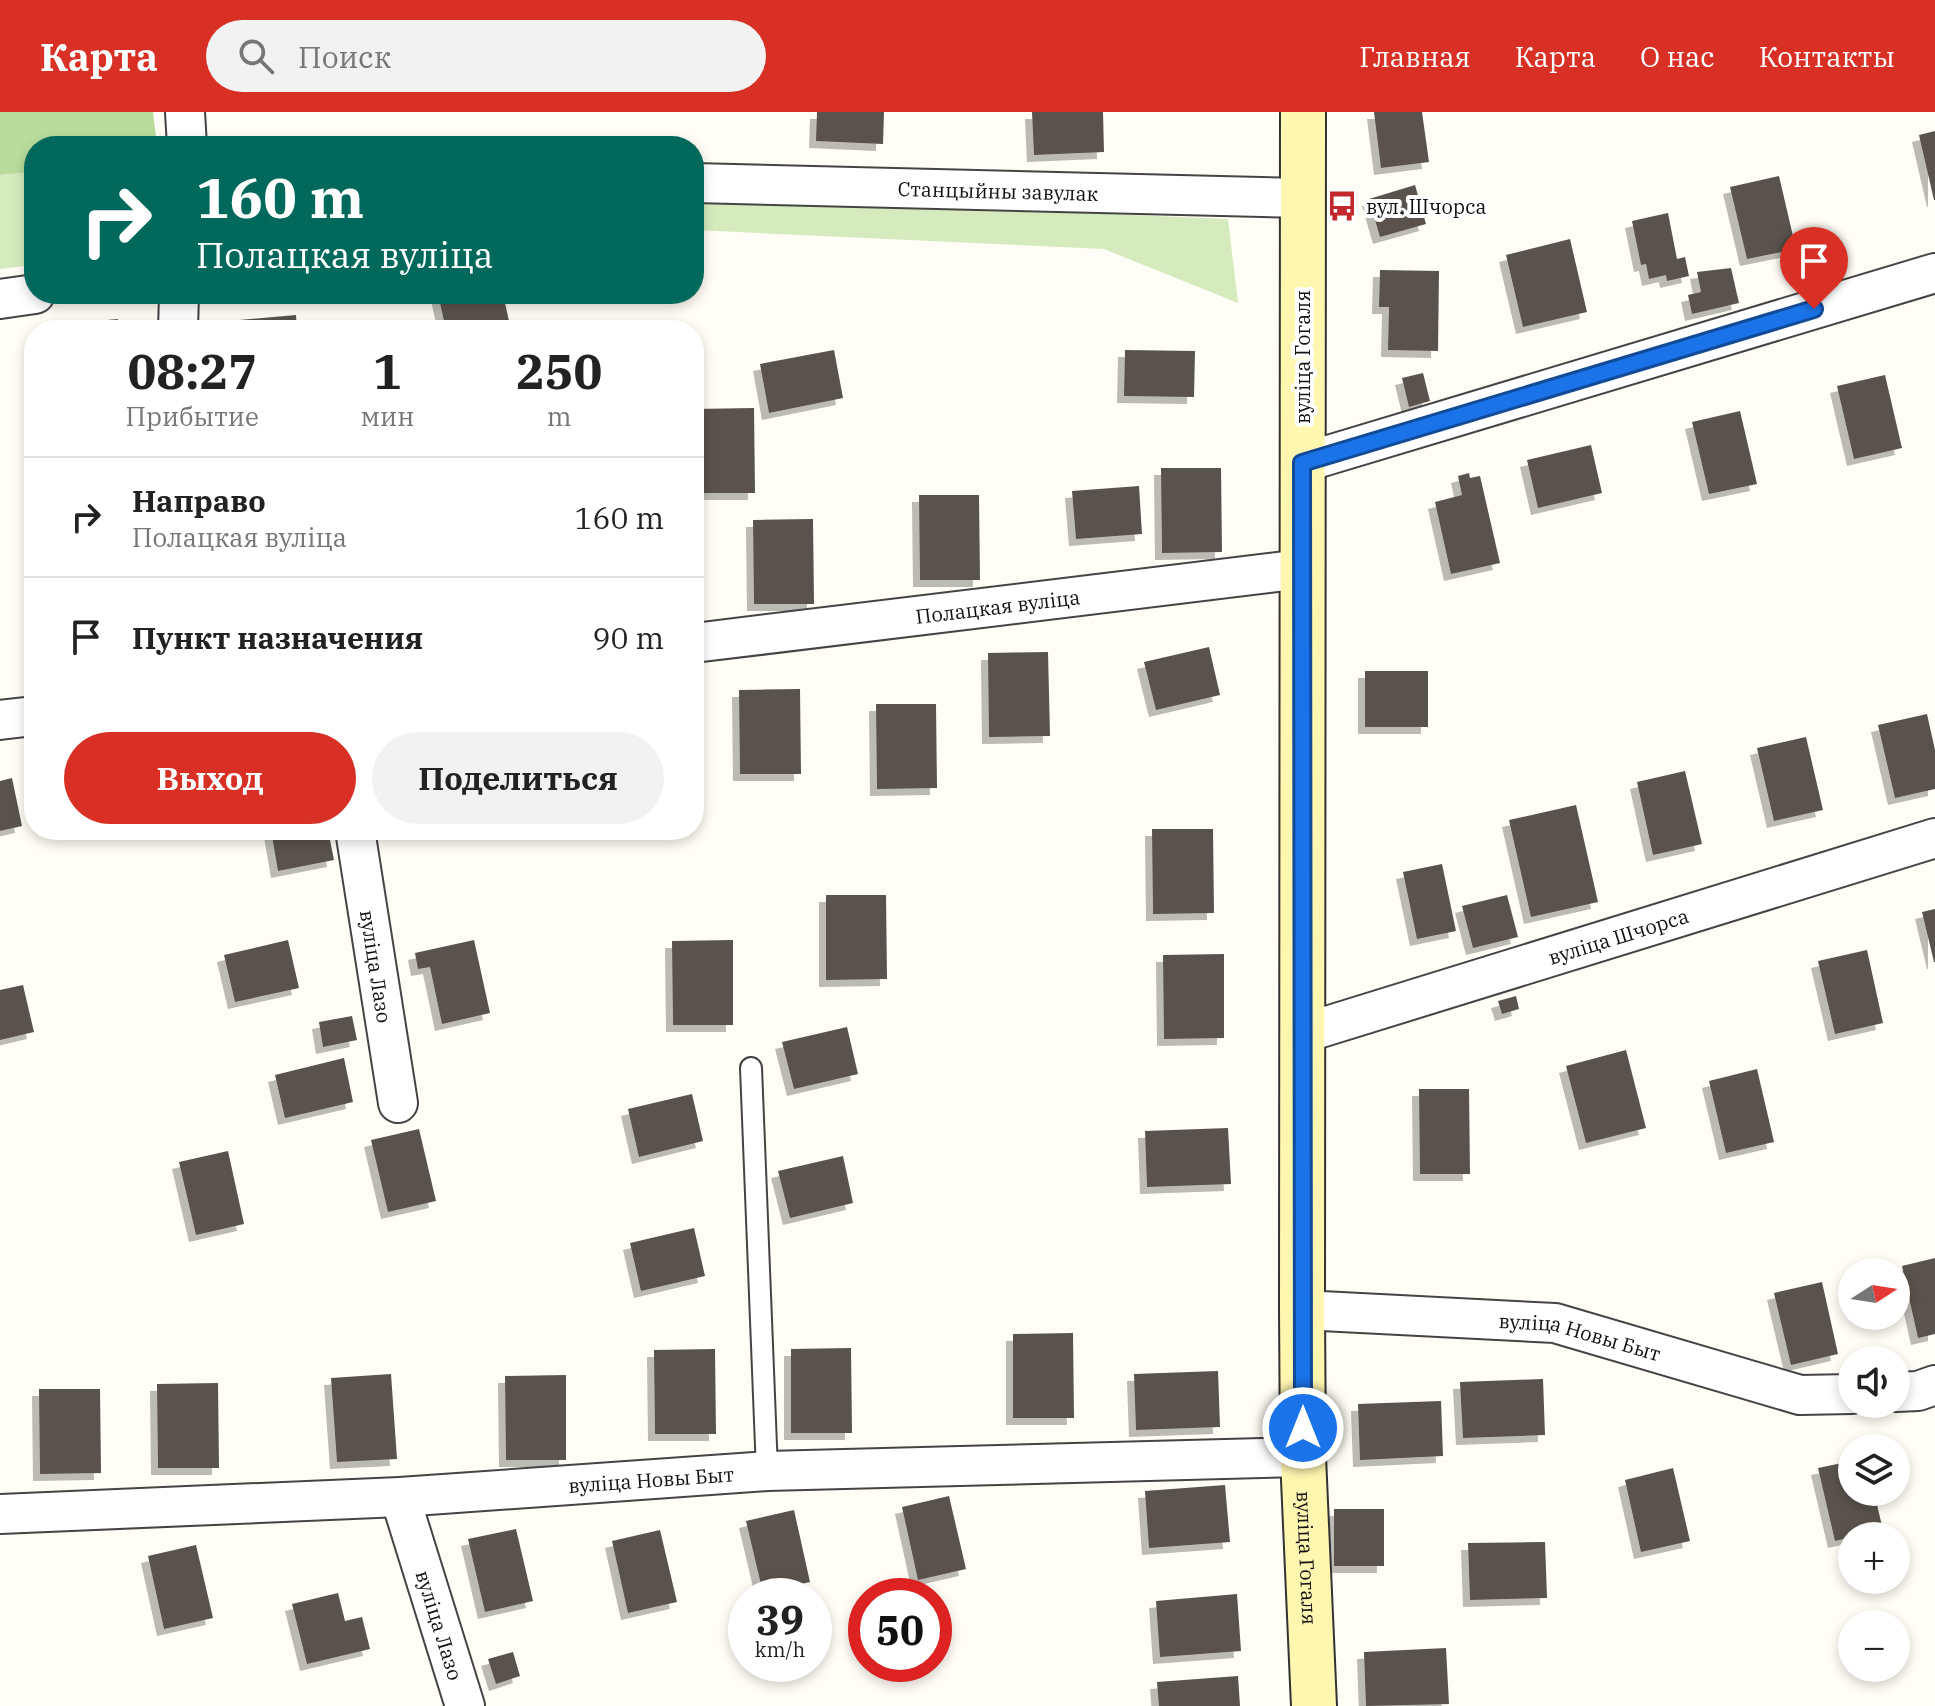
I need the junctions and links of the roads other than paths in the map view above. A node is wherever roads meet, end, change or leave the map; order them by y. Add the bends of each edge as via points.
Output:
1 (185, 112) edge
2 (1303, 112) edge
3 (186, 136) edge
4 (704, 183) edge
5 (1302, 198) junction
6 (1935, 273) edge
7 (24, 296) edge
8 (0, 299) edge
9 (1302, 463) junction
10 (1302, 569) junction
11 (704, 642) edge
12 (24, 717) edge
13 (0, 720) edge
14 (1935, 838) edge
15 (357, 840) edge
16 (1301, 1034) junction
17 (751, 1068) dead end
18 (398, 1103) dead end
19 (1302, 1310) junction
20 (1935, 1385) edge
21 (1910, 1391) edge
22 (1838, 1394) edge
23 (1303, 1457) junction
24 (767, 1471) junction
25 (400, 1497) junction
26 (0, 1514) edge
27 (465, 1706) edge
28 (1314, 1706) edge

1 - 3 street
2 - 5 main road, вуліца Гогаля
4 - 5 street, Станцыйны завулак
5 - 9 main road, вуліца Гогаля
6 - 9 street
7 - 8 street
9 - 10 main road, вуліца Гогаля
10 - 11 street, Полацкая вуліца
10 - 16 main road, вуліца Гогаля
12 - 13 street
14 - 16 street, вуліца Шчорса
15 - 18 street, вуліца Лазо
16 - 19 main road, вуліца Гогаля
17 - 24 lane
19 - 22 street, вуліца Новы Быт via 1555,1323 1800,1395
19 - 23 main road, вуліца Гогаля
20 - 21 street
23 - 24 street, вуліца Новы Быт
23 - 28 main road, вуліца Гогаля
24 - 25 street, вуліца Новы Быт
25 - 26 street, вуліца Новы Быт
25 - 27 street, вуліца Лазо

